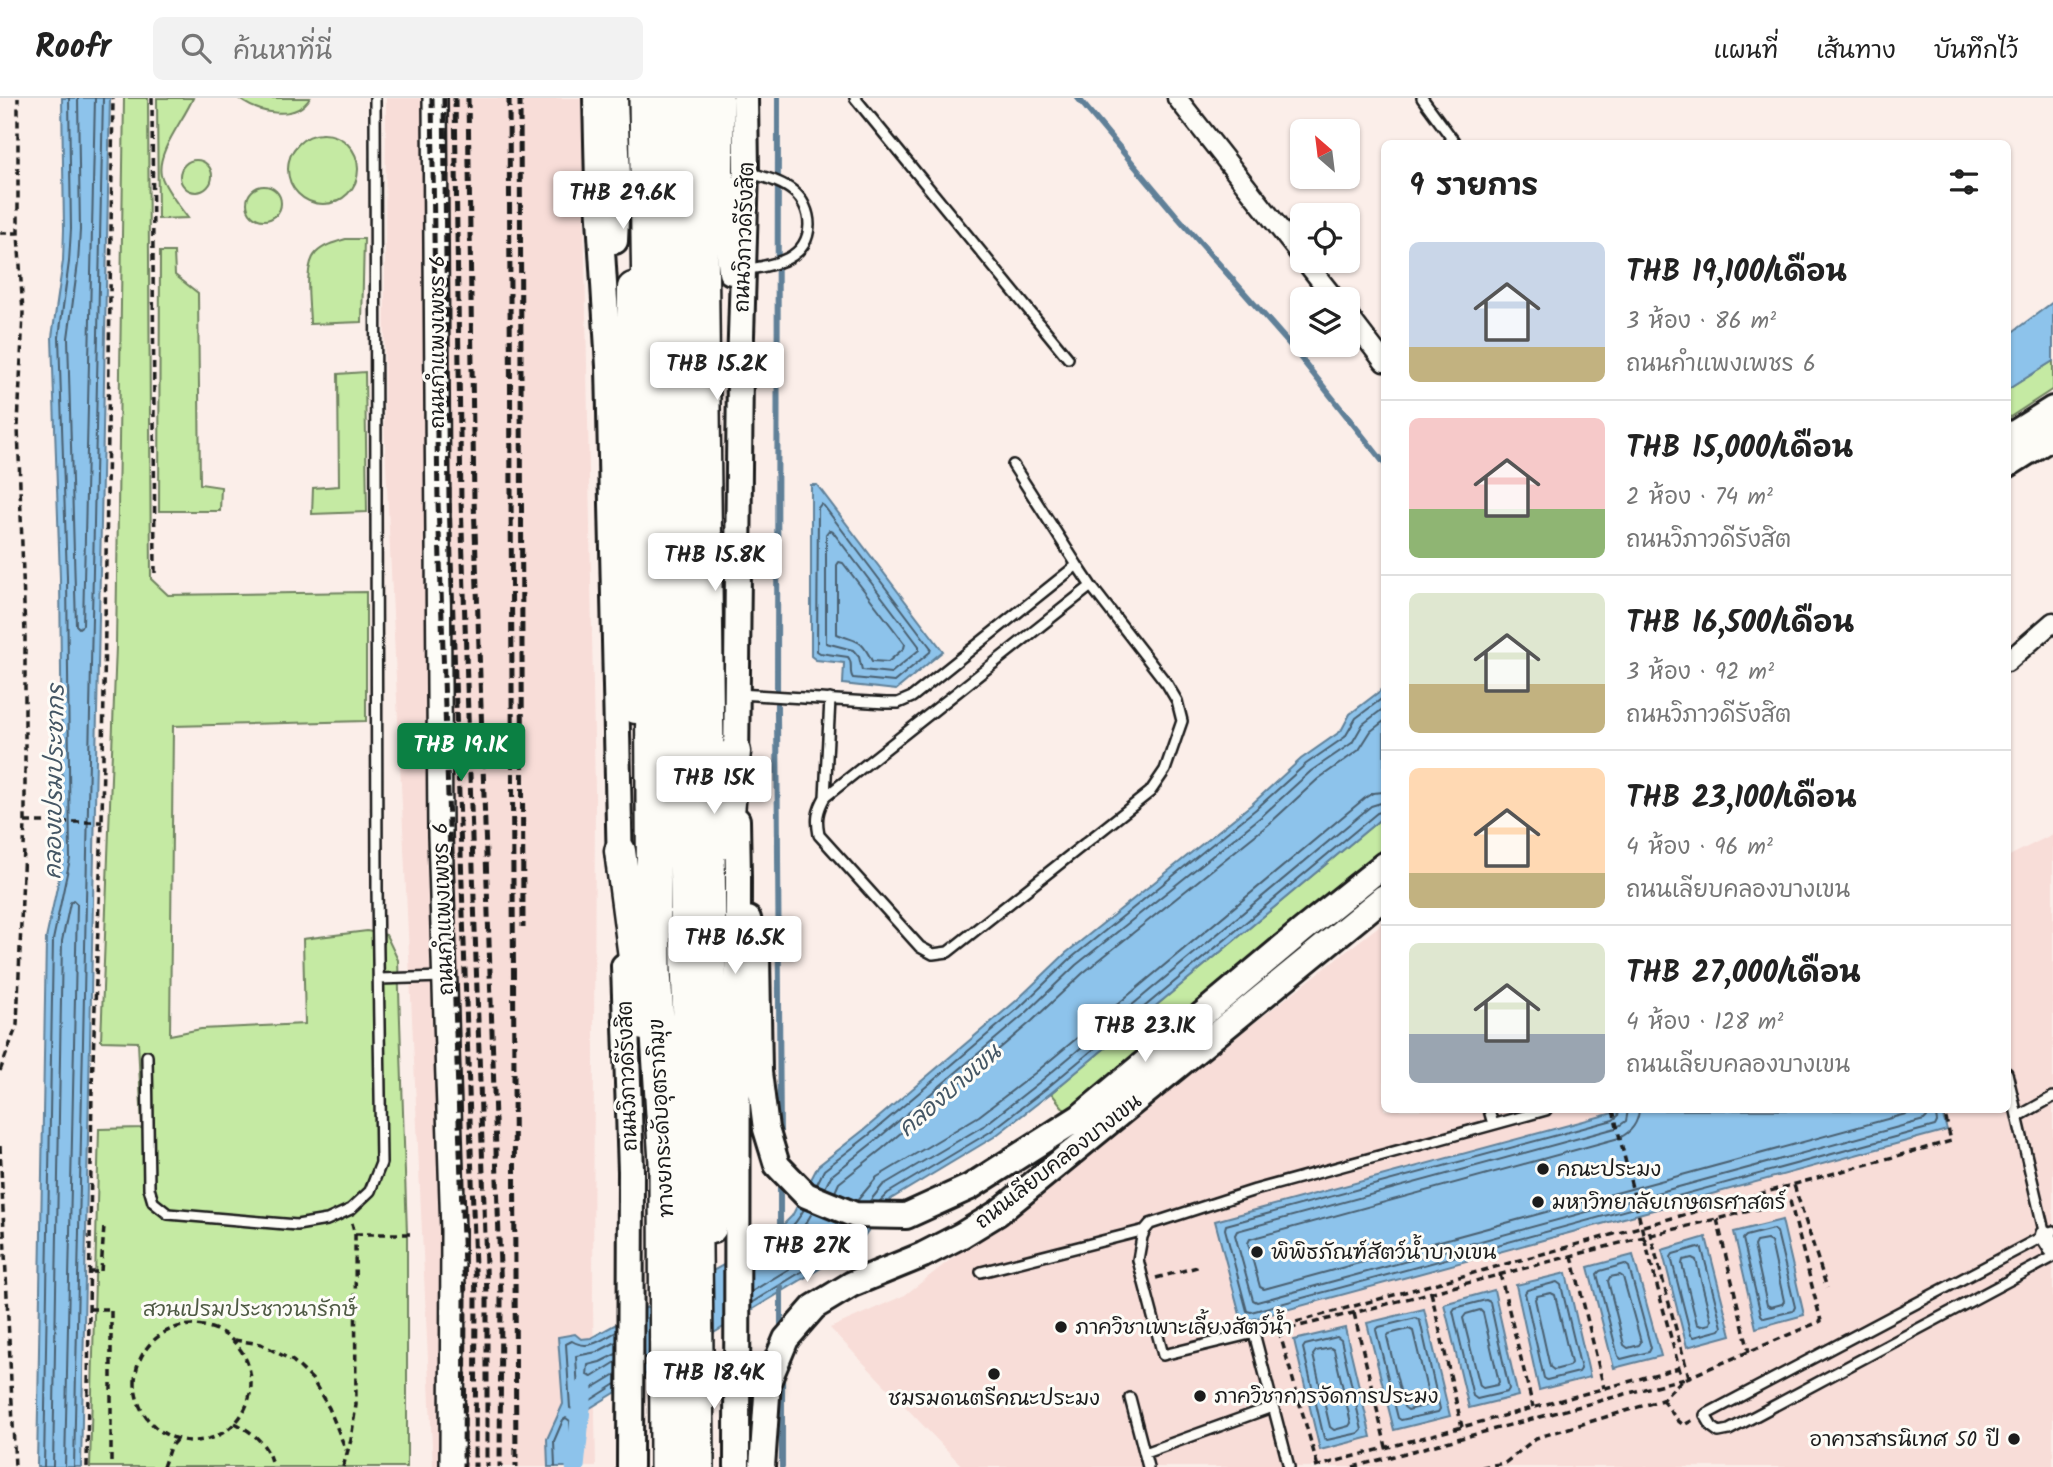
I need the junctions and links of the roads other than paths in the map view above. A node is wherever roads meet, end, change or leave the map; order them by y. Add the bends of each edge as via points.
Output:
1 (374, 98) edge
2 (435, 98) edge
3 (596, 98) edge
4 (615, 98) edge
5 (635, 98) edge
6 (646, 98) edge
7 (674, 98) edge
8 (701, 98) edge
9 (721, 98) edge
10 (745, 98) edge
11 (855, 98) edge
12 (1177, 98) edge
13 (1422, 98) edge
14 (1453, 140) edge
15 (747, 172) junction
16 (1290, 241) edge
17 (743, 270) junction
18 (1315, 273) edge
19 (1326, 287) edge
20 (1360, 331) edge
21 (1068, 358) dead end
22 (1381, 358) edge
23 (609, 366) junction
24 (740, 369) junction
25 (2053, 409) edge
26 (2011, 435) edge
27 (2053, 436) edge
28 (2011, 463) edge
29 (1013, 465) dead end
30 (1077, 565) junction
31 (1091, 586) junction
32 (2053, 622) edge
33 (2011, 659) edge
34 (737, 694) junction
35 (830, 699) junction
36 (735, 752) junction
37 (825, 797) junction
38 (620, 851) junction
39 (1381, 867) edge
40 (738, 877) junction
41 (1381, 899) edge
42 (444, 977) junction
43 (711, 978) junction
44 (379, 979) junction
45 (643, 1025) junction
46 (147, 1056) dead end
47 (2011, 1087) edge
48 (2053, 1097) edge
49 (1490, 1113) edge
50 (1535, 1113) edge
51 (2019, 1116) junction
52 (1493, 1124) junction
53 (1145, 1230) junction
54 (2050, 1238) edge
55 (2053, 1257) edge
56 (981, 1272) dead end
57 (642, 1301) junction
58 (725, 1361) junction
59 (1130, 1398) dead end
60 (1272, 1407) junction
61 (641, 1413) junction
62 (1144, 1453) junction
63 (452, 1467) edge
64 (630, 1467) edge
65 (653, 1467) edge
66 (667, 1467) edge
67 (697, 1467) edge
68 (714, 1467) edge
69 (737, 1467) edge
70 (762, 1467) edge
71 (1148, 1467) edge
72 (1289, 1467) edge

1 - 44 lane
2 - 42 street, ถนนกำแพงเพชร 6
3 - 23 main road, ถนนวิภาวดีรังสิต
4 - 23 main road via 618,178
5 - 45 highway, ถนนวิภาวดีรังสิต via 631,432
6 - 66 highway, ทางยกระดับอุตราภิมุข via 654,972 666,1162
7 - 67 highway, ทางยกระดับอุตราภิมุข
8 - 43 highway, ถนนวิภาวดีรังสิต
9 - 24 main road via 721,171
10 - 15 main road, ถนนวิภาวดีรังสิต
11 - 21 lane
12 - 16 street
13 - 14 lane
15 - 17 main road, ถนนวิภาวดีรังสิต
15 - 17 lane via 794,191 809,220 802,247 783,261
17 - 24 main road, ถนนวิภาวดีรังสิต
18 - 19 street
20 - 22 street
23 - 38 main road, ถนนวิภาวดีรังสิต
24 - 34 main road, ถนนวิภาวดีรังสิต
25 - 26 main road
27 - 28 main road
29 - 30 lane
30 - 31 lane
30 - 35 lane via 912,697 886,704
31 - 37 lane
31 - 37 lane via 1177,701 1181,721 1165,770 1150,792 948,952 933,954 920,947 819,835 818,810
32 - 33 street
34 - 35 lane
34 - 36 main road, ถนนวิภาวดีรังสิต
35 - 37 lane
36 - 40 main road, ถนนวิภาวดีรังสิต
36 - 43 highway
38 - 45 highway
38 - 57 main road, ถนนวิภาวดีรังสิต via 631,1171
39 - 40 main road, ถนนเลียบคลองบางเขน via 1080,1117 970,1187 906,1216 856,1215 806,1195 777,1165 765,1129 759,1072 757,957
40 - 58 main road, ถนนวิภาวดีรังสิต via 737,1243
41 - 70 main road, ถนนเลียบคลองบางเขน via 998,1213 814,1307 786,1339 768,1382
42 - 44 lane
42 - 63 street, ถนนกำแพงเพชร 6 via 453,1231
43 - 58 highway, ถนนวิภาวดีรังสิต via 710,1259
44 - 46 lane via 381,1163 370,1191 347,1211 327,1220 297,1225 168,1214 153,1202
45 - 57 highway, ถนนวิภาวดีรังสิต via 653,1170
47 - 51 lane
48 - 51 lane
49 - 52 lane
50 - 52 lane
51 - 54 lane
52 - 53 lane via 1255,1190 1150,1224
53 - 56 lane
53 - 60 lane via 1138,1260 1163,1355 1254,1333
54 - 55 lane via 1705,1415 1719,1432 1729,1430
57 - 61 highway, ถนนวิภาวดีรังสิต
58 - 68 highway, ถนนวิภาวดีรังสิต
58 - 69 main road, ถนนวิภาวดีรังสิต
59 - 62 lane
60 - 62 lane
60 - 72 lane
61 - 64 main road, ถนนวิภาวดีรังสิต
61 - 65 highway, ถนนวิภาวดีรังสิต
62 - 71 lane

